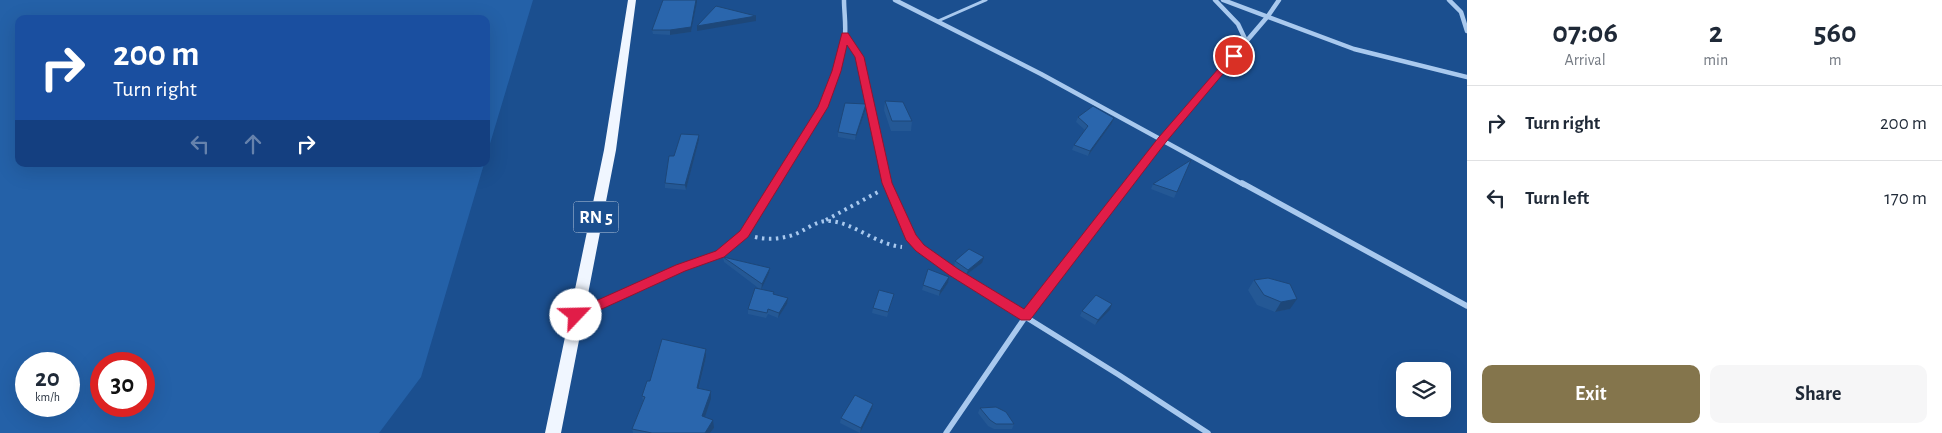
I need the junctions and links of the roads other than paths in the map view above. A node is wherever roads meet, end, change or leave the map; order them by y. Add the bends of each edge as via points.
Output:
1 (632, 0) edge
2 (844, 0) edge
3 (895, 0) edge
4 (986, 0) edge
5 (1215, 0) edge
6 (1223, 0) edge
7 (1279, 0) edge
8 (1449, 0) edge
9 (1268, 16) junction
10 (938, 21) junction
11 (1467, 31) edge
12 (845, 35) junction
13 (1246, 42) junction
14 (1467, 77) edge
15 (1162, 140) junction
16 (1467, 306) edge
17 (576, 315) junction
18 (1026, 316) junction
19 (553, 433) edge
20 (946, 433) edge
21 (1208, 433) edge

1 - 17 main road, RN 5 via 610,150
2 - 12 street
3 - 10 street
4 - 10 lane
5 - 13 street via 1238,24
6 - 9 street
7 - 9 street
8 - 11 street via 1461,12
9 - 13 street
9 - 14 street via 1354,49
10 - 15 street
12 - 17 street via 823,107 744,234 720,254 680,268
12 - 18 street via 860,57 887,183 911,237 920,248 953,272
13 - 15 street
15 - 16 street
15 - 18 street
17 - 19 main road, RN 5
18 - 20 street
18 - 21 street

